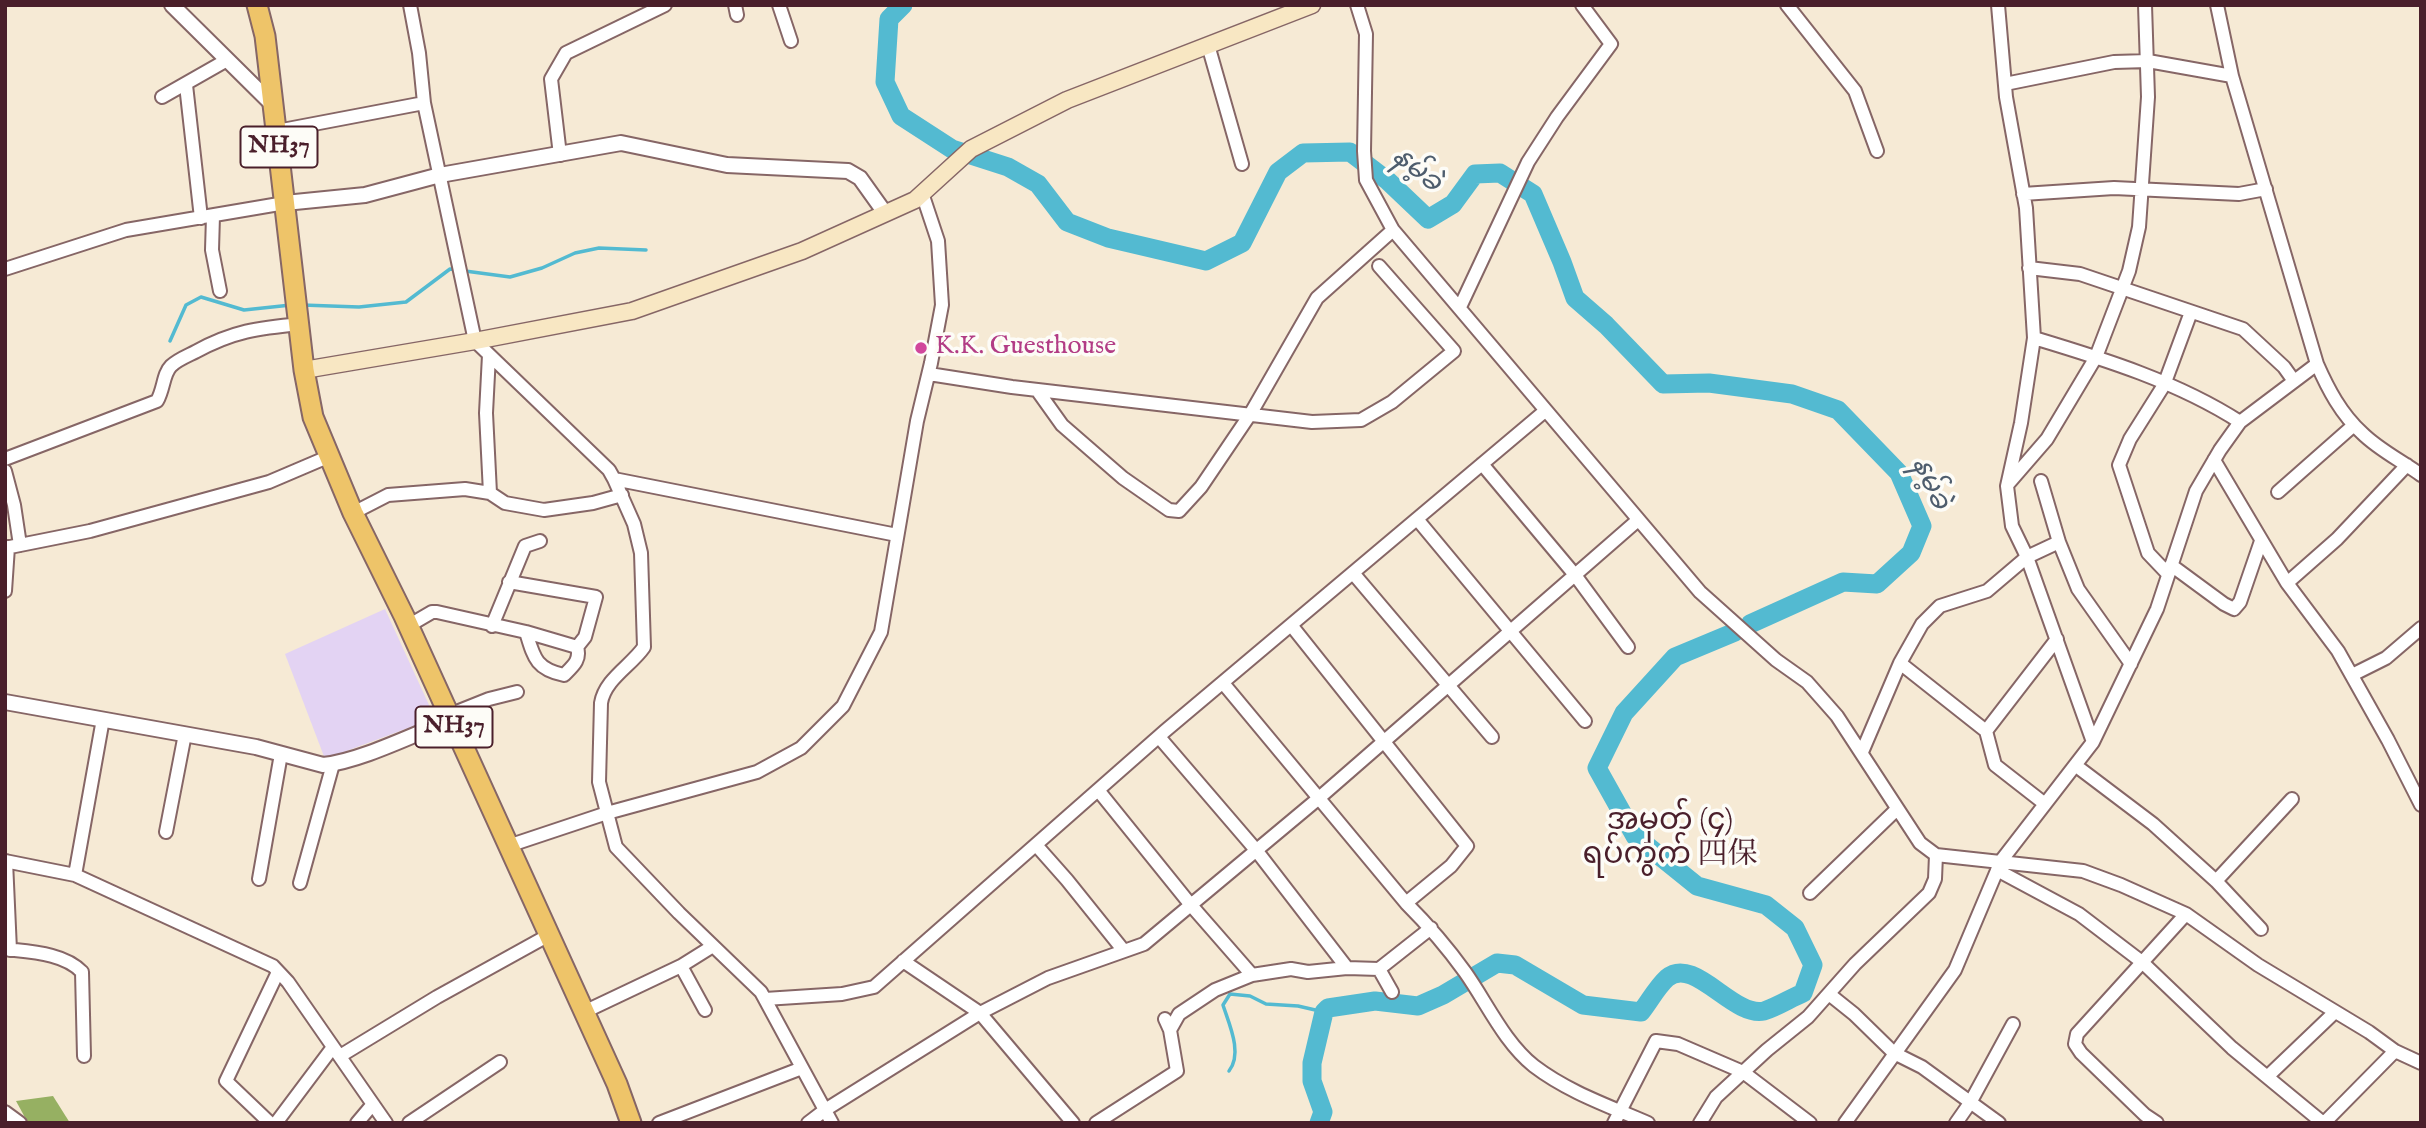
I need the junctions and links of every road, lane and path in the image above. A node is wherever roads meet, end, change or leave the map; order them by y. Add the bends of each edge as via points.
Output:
1 (172, 5) edge
2 (257, 5) edge
3 (410, 5) edge
4 (665, 5) edge
5 (779, 5) edge
6 (1312, 5) edge
7 (1357, 5) edge
8 (1582, 5) edge
9 (1787, 5) edge
10 (1998, 5) edge
11 (2145, 5) edge
12 (2217, 5) edge
13 (791, 40) dead end
14 (1208, 46) junction
15 (227, 60) junction
16 (2148, 61) junction
17 (2232, 76) junction
18 (2005, 83) junction
19 (186, 85) junction
20 (162, 97) dead end
21 (424, 103) junction
22 (274, 106) junction
23 (277, 131) junction
24 (1877, 150) dead end
25 (560, 155) junction
26 (1242, 164) dead end
27 (440, 175) junction
28 (2266, 189) junction
29 (2141, 190) junction
30 (922, 194) junction
31 (2023, 194) junction
32 (285, 203) junction
33 (885, 213) junction
34 (207, 217) junction
35 (1393, 230) junction
36 (1379, 267) dead end
37 (2029, 268) junction
38 (5, 269) edge
39 (2122, 289) junction
40 (220, 291) dead end
41 (1460, 307) junction
42 (2191, 312) junction
43 (300, 324) junction
44 (2034, 338) junction
45 (475, 341) junction
46 (489, 355) junction
47 (2096, 357) junction
48 (2316, 364) junction
49 (304, 370) junction
50 (929, 374) junction
51 (2294, 381) junction
52 (2164, 384) junction
53 (1037, 390) junction
54 (1545, 411) junction
55 (1251, 413) junction
56 (2239, 422) junction
57 (2354, 425) junction
58 (330, 456) junction
59 (5, 459) edge
60 (2214, 460) junction
61 (1482, 464) junction
62 (2407, 465) junction
63 (5, 471) edge
64 (2421, 475) edge
65 (614, 479) junction
66 (2041, 481) dead end
67 (2007, 486) junction
68 (2278, 492) dead end
69 (490, 493) junction
70 (622, 495) junction
71 (353, 513) junction
72 (1417, 519) junction
73 (1638, 520) junction
74 (897, 535) junction
75 (540, 541) dead end
76 (2261, 541) junction
77 (2059, 542) junction
78 (11, 547) edge
79 (2027, 557) junction
80 (2170, 570) junction
81 (1353, 573) junction
82 (1575, 575) junction
83 (509, 582) junction
84 (2287, 583) junction
85 (5, 591) edge
86 (1291, 625) junction
87 (408, 626) junction
88 (492, 626) junction
89 (2421, 628) edge
90 (526, 632) junction
91 (1509, 632) junction
92 (2057, 639) junction
93 (577, 647) junction
94 (1628, 647) dead end
95 (1900, 663) junction
96 (2131, 664) junction
97 (2352, 675) junction
98 (1223, 683) junction
99 (1447, 686) junction
100 (517, 692) dead end
101 (5, 702) edge
102 (450, 717) junction
103 (103, 719) junction
104 (1585, 721) dead end
105 (1986, 731) junction
106 (185, 734) junction
107 (1159, 737) junction
108 (1492, 737) dead end
109 (1383, 742) junction
110 (2093, 742) junction
111 (1862, 752) junction
112 (281, 754) junction
113 (334, 764) junction
114 (2075, 765) junction
115 (1098, 790) junction
116 (1319, 798) junction
117 (2292, 799) dead end
118 (2045, 804) junction
119 (2421, 805) edge
120 (1896, 810) junction
121 (607, 813) junction
122 (166, 832) dead end
123 (1036, 845) junction
124 (508, 846) junction
125 (1256, 850) junction
126 (1936, 855) junction
127 (6, 861) edge
128 (1999, 865) junction
129 (75, 875) junction
130 (259, 879) dead end
131 (2216, 881) junction
132 (300, 883) dead end
133 (1810, 893) dead end
134 (1406, 903) junction
135 (1190, 904) junction
136 (2186, 914) junction
137 (1431, 928) junction
138 (2261, 929) dead end
139 (549, 935) junction
140 (713, 946) junction
141 (8, 950) edge
142 (1124, 951) junction
143 (904, 961) junction
144 (2142, 962) junction
145 (681, 966) junction
146 (1347, 968) junction
147 (1379, 969) junction
148 (278, 972) junction
149 (1252, 975) junction
150 (1392, 992) dead end
151 (1829, 993) junction
152 (765, 999) junction
153 (705, 1010) dead end
154 (584, 1012) junction
155 (2335, 1012) junction
156 (980, 1013) junction
157 (2013, 1024) dead end
158 (2395, 1051) junction
159 (336, 1052) junction
160 (1894, 1053) junction
161 (84, 1056) dead end
162 (500, 1062) dead end
163 (2421, 1063) edge
164 (802, 1068) junction
165 (1743, 1072) junction
166 (2267, 1077) junction
167 (1970, 1103) junction
168 (373, 1104) junction
169 (825, 1110) junction
170 (5, 1112) edge
171 (1617, 1117) edge
172 (1846, 1122) edge
173 (20, 1123) edge
174 (270, 1123) edge
175 (276, 1123) edge
176 (357, 1123) edge
177 (386, 1123) edge
178 (409, 1123) edge
179 (632, 1123) edge
180 (659, 1123) edge
181 (808, 1123) edge
182 (832, 1123) edge
183 (1073, 1123) edge
184 (1096, 1123) edge
185 (1648, 1123) edge
186 (1700, 1123) edge
187 (1810, 1123) edge
188 (1956, 1123) edge
189 (1999, 1123) edge
190 (2157, 1123) edge
191 (2323, 1123) edge

1 - 15 street
2 - 22 highway, NH37
3 - 21 street
4 - 25 street via 566,54 551,79
5 - 13 street
6 - 14 main road
7 - 35 street via 1366,34 1366,180
8 - 41 street via 1611,44 1528,162
9 - 24 street via 1855,91
10 - 18 street
11 - 16 street
12 - 17 street
14 - 26 street
14 - 30 main road via 1066,100 965,154
15 - 19 street
15 - 22 street
16 - 17 street
16 - 18 street via 2114,62
16 - 29 street
17 - 28 street
18 - 31 street
19 - 20 street
19 - 34 street
21 - 23 street
21 - 27 street
22 - 23 highway, NH37
23 - 32 highway, NH37
25 - 27 street
25 - 33 street via 621,143 727,165 848,171 860,178
27 - 32 street via 365,195
27 - 45 street
28 - 29 street via 2239,194
28 - 48 street
29 - 31 street
29 - 39 street via 2139,226
30 - 33 main road
30 - 50 street via 938,241 942,277 942,305
31 - 37 street
32 - 34 street
32 - 43 highway, NH37
33 - 45 main road via 802,251 632,311
34 - 38 street via 126,230
34 - 40 street
35 - 41 street
35 - 55 street via 1317,298
36 - 55 street via 1454,351 1392,402 1361,420 1312,422
37 - 39 street via 2080,274
37 - 44 street
39 - 42 street
39 - 47 street
41 - 54 street
42 - 51 street via 2243,329
42 - 52 street
43 - 49 highway, NH37
43 - 59 street via 248,329 217,340 172,365 157,401
44 - 47 street
44 - 67 street
45 - 46 street
45 - 49 main road
46 - 65 street
46 - 69 street
47 - 52 street
47 - 67 street via 2046,439
48 - 51 street
48 - 57 street via 2331,396
49 - 58 highway, NH37 via 313,417
50 - 53 street
50 - 74 street
51 - 56 street
52 - 56 street via 2210,403
52 - 80 street via 2119,465 2148,553
53 - 55 street
53 - 55 street via 1062,425 1123,478 1169,510 1179,511 1201,487
54 - 61 street
54 - 73 street
56 - 60 street
57 - 62 street
57 - 68 street
58 - 71 highway, NH37
58 - 78 street via 269,482 90,531
60 - 76 street
60 - 80 street via 2196,491
61 - 72 street
61 - 82 street
62 - 64 street
62 - 84 street via 2337,539
63 - 78 street via 14,505
65 - 70 street
65 - 74 street
66 - 77 street
67 - 79 street via 2012,526
69 - 70 street via 505,503 544,510
69 - 71 street via 465,489 388,495
70 - 121 street via 641,553 644,647 602,693 599,782
71 - 87 highway, NH37
72 - 81 street
72 - 91 street
73 - 82 street
73 - 111 street via 1700,592 1807,682
74 - 121 street via 881,632 843,706 801,748 757,772
75 - 83 street via 525,546
76 - 80 street via 2234,609
76 - 84 street
77 - 79 street
77 - 96 street via 2078,589
78 - 85 street
79 - 92 street
79 - 95 street via 1987,591 1940,606 1922,624
80 - 96 street
81 - 86 street
81 - 99 street
82 - 91 street
82 - 94 street
83 - 88 street
83 - 93 street via 596,597 585,637
84 - 97 street
86 - 98 street
86 - 109 street
87 - 88 street via 437,612
87 - 102 highway, NH37
88 - 90 street
89 - 97 street via 2386,658
90 - 93 street
90 - 93 street via 537,661 553,673 564,674 576,664
91 - 99 street
91 - 104 street
92 - 105 street
92 - 110 street
95 - 105 street
95 - 111 street
96 - 110 street
97 - 119 street
98 - 107 street
98 - 116 street
99 - 108 street
99 - 109 street
100 - 102 street
101 - 103 street
102 - 113 street
102 - 124 highway, NH37
103 - 106 street
103 - 129 street
105 - 118 street via 1995,765
106 - 112 street
106 - 122 street
107 - 115 street
107 - 125 street
109 - 116 street
109 - 134 street via 1467,846 1451,866
110 - 114 street
111 - 120 street
112 - 113 street via 313,764
112 - 130 street
113 - 132 street
114 - 118 street
114 - 131 street via 2153,824
115 - 123 street
115 - 135 street
116 - 125 street
116 - 134 street
117 - 131 street
118 - 128 street
120 - 126 street via 1920,843
120 - 133 street
121 - 124 street
121 - 140 street via 616,847
123 - 142 street
123 - 143 street
124 - 139 highway, NH37
125 - 135 street
125 - 146 street
126 - 128 street
126 - 151 street via 1929,893
127 - 129 street
127 - 141 street
128 - 136 street via 2083,871
128 - 144 street via 2079,914
128 - 160 street via 1955,970
129 - 148 street
131 - 138 street
134 - 137 street
135 - 142 street via 1144,944
135 - 149 street
136 - 144 street
136 - 155 street
137 - 147 street
137 - 171 street via 1516,1049 1534,1066
139 - 154 highway, NH37
139 - 159 street
140 - 145 street
140 - 152 street
141 - 161 street via 63,958 82,972
142 - 156 street via 1048,978
143 - 152 street via 874,987
143 - 156 street
144 - 166 street
144 - 190 street via 2077,1034 2075,1044
145 - 153 street
145 - 154 street
146 - 147 street
146 - 149 street
147 - 150 street
148 - 159 street
148 - 174 street via 226,1081
149 - 184 street via 1215,990 1179,1014 1168,1025 1177,1071
151 - 160 street
151 - 165 street
152 - 164 street
154 - 179 highway, NH37
155 - 158 street
155 - 166 street
156 - 169 street
156 - 183 street
157 - 167 street
158 - 163 street
158 - 191 street
159 - 168 street
159 - 175 street
160 - 167 street via 1922,1067
160 - 172 street
162 - 178 street
164 - 169 street
164 - 180 street
165 - 171 street via 1678,1044 1656,1041
165 - 186 street via 1716,1097
165 - 187 street
166 - 191 street
167 - 188 street
167 - 189 street
168 - 176 street
168 - 177 street
169 - 181 street
169 - 182 street
170 - 173 street
171 - 185 street

